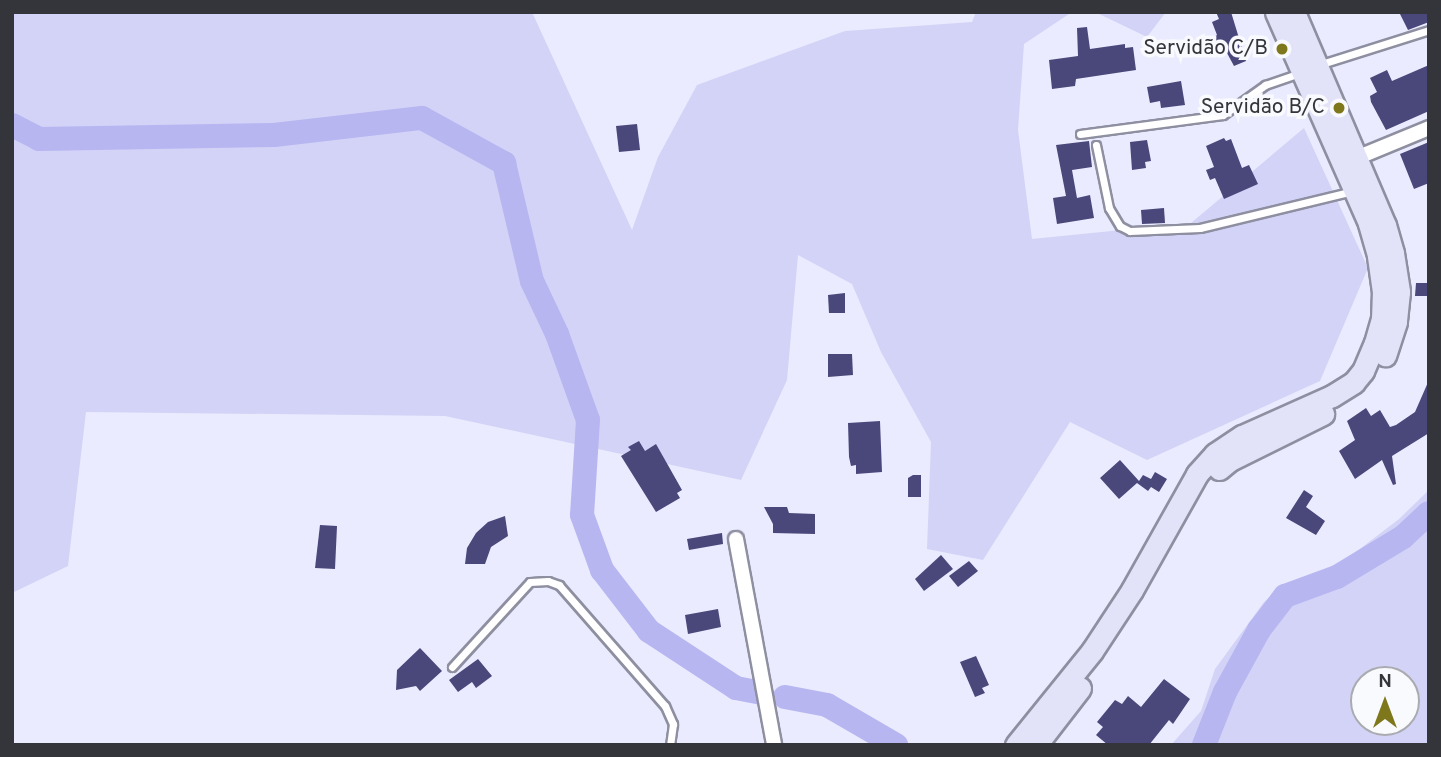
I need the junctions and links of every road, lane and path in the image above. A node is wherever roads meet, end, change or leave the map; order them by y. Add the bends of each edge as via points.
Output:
1 (1276, 12) edge
2 (1294, 12) edge
3 (1429, 30) edge
4 (1309, 69) junction
5 (1429, 128) edge
6 (1080, 134) dead end
7 (1096, 145) dead end
8 (1349, 161) junction
9 (1353, 191) junction
10 (736, 539) dead end
11 (452, 667) dead end
12 (670, 745) edge
13 (774, 745) edge
14 (1016, 745) edge
15 (1036, 745) edge

1 - 4 main road
2 - 4 main road
3 - 4 lane
4 - 6 lane via 1265,85 1223,115
4 - 8 main road
5 - 8 street
7 - 9 lane via 1109,208 1120,226 1130,231 1200,228
8 - 9 main road
8 - 15 main road via 1385,225 1399,292 1396,322 1382,364 1374,378 1349,400 1215,472 1124,626
9 - 14 main road via 1369,223 1383,292 1382,319 1363,371 1332,396 1252,431 1215,454 1198,474 1092,651
10 - 13 street
11 - 12 lane via 530,582 548,581 559,585 665,706 673,724

